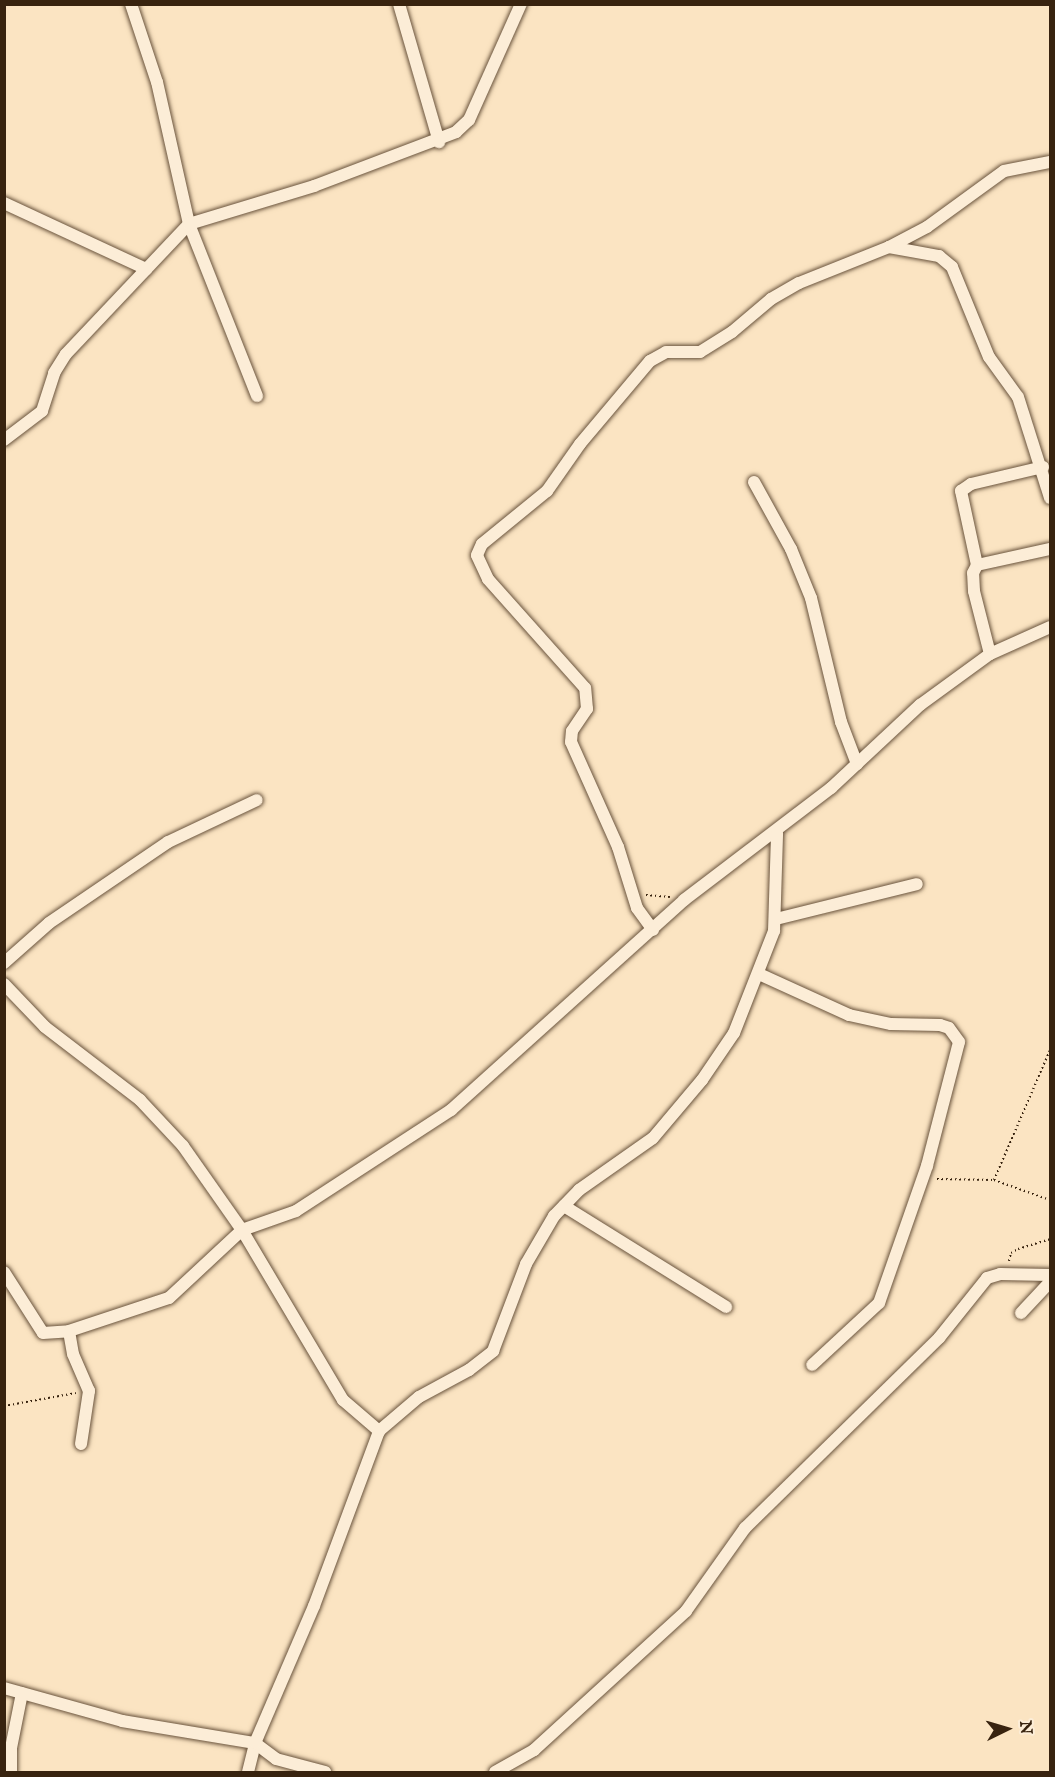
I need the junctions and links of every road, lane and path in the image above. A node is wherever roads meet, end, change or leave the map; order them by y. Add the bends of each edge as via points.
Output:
1 (131, 4) edge
2 (399, 4) edge
3 (521, 4) edge
4 (439, 142) junction
5 (1050, 162) edge
6 (4, 203) edge
7 (189, 224) junction
8 (889, 248) junction
9 (146, 269) junction
10 (257, 396) dead end
11 (4, 440) edge
12 (1043, 467) junction
13 (754, 482) dead end
14 (1050, 498) edge
15 (1050, 549) edge
16 (977, 565) junction
17 (1050, 627) edge
18 (990, 654) junction
19 (857, 764) junction
20 (257, 800) dead end
21 (777, 833) junction
22 (627, 877) junction
23 (917, 884) dead end
24 (684, 900) junction
25 (776, 919) junction
26 (653, 930) junction
27 (4, 963) edge
28 (759, 974) junction
29 (4, 984) edge
30 (1050, 1050) edge
31 (922, 1179) junction
32 (994, 1180) junction
33 (1050, 1200) edge
34 (564, 1206) junction
35 (242, 1230) junction
36 (1050, 1239) edge
37 (4, 1272) edge
38 (1005, 1275) junction
39 (1050, 1275) edge
40 (1050, 1282) edge
41 (726, 1307) dead end
42 (1020, 1313) dead end
43 (69, 1331) junction
44 (812, 1365) dead end
45 (88, 1391) junction
46 (4, 1406) edge
47 (379, 1431) junction
48 (81, 1444) dead end
49 (4, 1688) edge
50 (22, 1693) junction
51 (255, 1743) junction
52 (11, 1773) edge
53 (248, 1773) edge
54 (325, 1773) edge
55 (495, 1773) edge

1 - 7 street via 157,82
2 - 4 street
3 - 4 street via 469,120
4 - 7 street
5 - 8 street via 1004,171 927,227
6 - 9 street
7 - 9 street
7 - 10 street
8 - 12 street via 939,256 952,267 989,357 1018,397
8 - 22 street via 799,283 700,352 666,352 650,361 580,444 547,491 477,551 488,579 585,688 587,709 572,731 572,742 605,813
9 - 11 street via 66,354 54,373 42,411
12 - 14 street
12 - 16 street via 961,491
13 - 19 street via 808,590 841,722
15 - 16 street
16 - 18 street via 973,573 974,591
17 - 18 street
18 - 19 street via 894,727
19 - 21 street
20 - 27 street via 168,842 92,892
21 - 24 street
21 - 25 street
22 - 24 path via 643,894
22 - 26 street via 637,908
23 - 25 street
24 - 26 street
25 - 28 street
26 - 35 street via 451,1110 296,1211
28 - 31 street via 861,1019 932,1024 955,1034 959,1047
28 - 34 street via 734,1033 665,1124 633,1156 579,1190
29 - 35 street via 45,1027 140,1100 162,1122 202,1169
30 - 32 path
31 - 32 path
31 - 44 street via 879,1303
32 - 33 path
34 - 41 street
34 - 47 street via 526,1264 493,1351 475,1366 419,1397
35 - 43 street via 169,1298
35 - 47 street via 339,1393
36 - 38 path via 1011,1252
37 - 43 street via 43,1333
38 - 39 street
38 - 55 street via 987,1278 931,1346 745,1528 686,1611 534,1750
40 - 42 street
43 - 45 street via 73,1354
45 - 46 path
45 - 48 street
47 - 51 street via 314,1606
49 - 50 street
50 - 51 street via 122,1721
50 - 52 street via 11,1748
51 - 53 street
51 - 54 street via 276,1758

